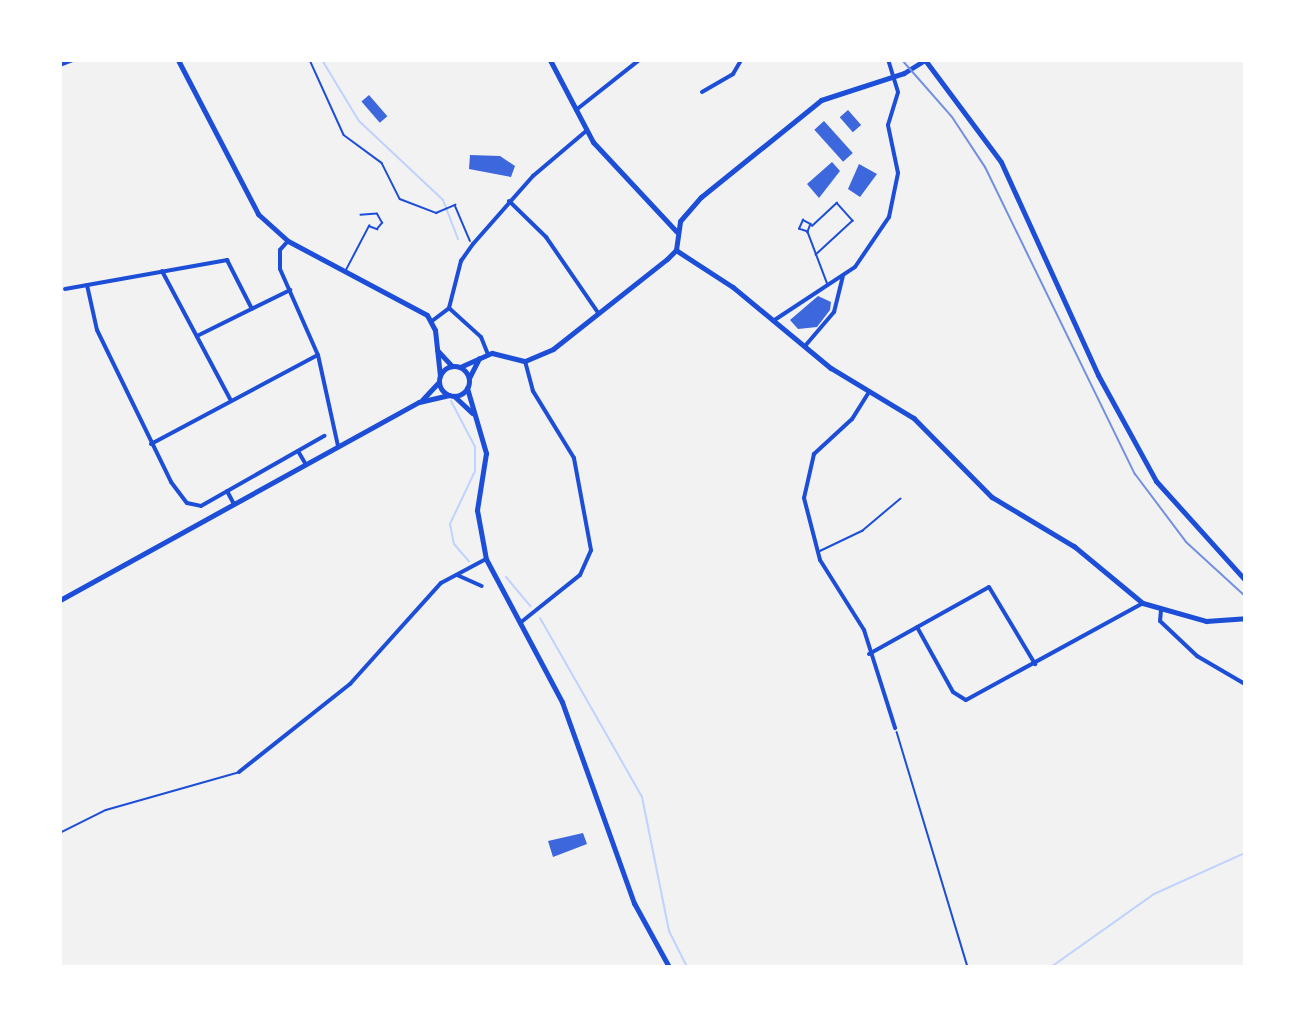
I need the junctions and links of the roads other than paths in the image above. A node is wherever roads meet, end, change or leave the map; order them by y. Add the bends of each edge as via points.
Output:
1 (73, 60) edge
2 (177, 60) edge
3 (550, 60) edge
4 (639, 60) edge
5 (741, 60) edge
6 (888, 60) edge
7 (925, 60) edge
8 (60, 65) edge
9 (897, 76) junction
10 (702, 92) dead end
11 (575, 111) junction
12 (586, 131) junction
13 (509, 201) junction
14 (361, 215) dead end
15 (812, 226) junction
16 (675, 231) junction
17 (808, 232) junction
18 (288, 241) junction
19 (676, 250) junction
20 (816, 255) junction
21 (346, 270) junction
22 (162, 271) junction
23 (843, 277) junction
24 (87, 285) junction
25 (828, 285) junction
26 (65, 289) dead end
27 (290, 290) junction
28 (449, 308) junction
29 (252, 309) junction
30 (598, 314) junction
31 (432, 321) junction
32 (773, 321) junction
33 (196, 336) junction
34 (805, 346) junction
35 (436, 349) junction
36 (488, 354) junction
37 (318, 355) junction
38 (480, 357) junction
39 (525, 361) junction
40 (452, 366) junction
41 (460, 367) junction
42 (469, 378) junction
43 (440, 379) junction
44 (467, 388) junction
45 (869, 392) junction
46 (452, 395) junction
47 (231, 401) junction
48 (419, 402) junction
49 (473, 414) junction
50 (324, 436) dead end
51 (150, 444) junction
52 (338, 446) junction
53 (298, 451) junction
54 (306, 465) junction
55 (227, 491) junction
56 (900, 499) dead end
57 (234, 504) junction
58 (816, 552) junction
59 (486, 559) junction
60 (457, 574) junction
61 (1245, 580) edge
62 (482, 586) dead end
63 (60, 600) edge
64 (1143, 603) junction
65 (1161, 610) junction
66 (1245, 618) edge
67 (520, 623) junction
68 (917, 627) junction
69 (869, 654) junction
70 (1035, 664) junction
71 (1245, 684) edge
72 (896, 729) road end
73 (239, 772) joint
74 (60, 833) edge
75 (669, 967) edge

1 - 8 street
2 - 18 main road via 248,199
3 - 11 main road
4 - 11 street
5 - 10 street via 733,74
6 - 9 street
7 - 9 main road
7 - 61 main road via 1001,162 1098,375 1156,481
9 - 16 main road via 821,100 716,183
9 - 23 street via 898,92 888,125 896,198 875,245
11 - 12 main road
12 - 13 street
12 - 16 main road
13 - 28 street via 461,261
13 - 30 street via 546,237
14 - 21 lane via 381,218 379,228 369,226
15 - 17 lane
15 - 17 lane via 807,220 799,223 800,231
15 - 20 lane via 837,203 853,221
16 - 19 main road
17 - 20 lane
18 - 21 main road
18 - 27 street via 278,259
19 - 30 main road
19 - 32 street
20 - 25 lane
21 - 31 main road via 419,308
22 - 24 street
22 - 29 street via 227,260
22 - 33 street
23 - 25 street
23 - 34 street via 834,312
24 - 26 street
24 - 51 street via 97,330
25 - 32 street
27 - 29 street
27 - 37 street
28 - 31 street
28 - 36 street via 481,337
29 - 33 street
30 - 39 main road via 553,349
31 - 35 main road
32 - 34 street
33 - 47 street
34 - 45 street
35 - 40 main road
35 - 43 main road
36 - 38 main road
36 - 39 main road
37 - 47 street
37 - 52 street
38 - 41 main road
38 - 42 main road
39 - 67 street via 533,391 574,458 591,550 580,575
40 - 41 main road
40 - 43 main road
41 - 42 main road
42 - 44 main road
43 - 46 main road
43 - 48 main road
44 - 46 main road
44 - 49 main road
45 - 58 street via 852,419 807,465 804,498
45 - 64 street via 914,418 999,502 1074,546
46 - 48 main road
46 - 49 main road
47 - 51 street
48 - 52 main road
49 - 59 main road via 486,453 477,510
50 - 53 street
51 - 55 street via 187,503 201,506
52 - 54 main road
53 - 54 street
53 - 55 street
54 - 57 main road
55 - 57 street
56 - 58 lane via 862,531
57 - 63 main road
58 - 69 street via 858,618
59 - 60 street
59 - 67 main road
60 - 62 street
60 - 73 street via 432,592 326,706
64 - 65 street
64 - 70 street
65 - 66 street via 1223,622
65 - 71 street via 1160,621 1197,656
67 - 75 main road via 575,732 634,903
68 - 69 street
68 - 70 street via 958,698 966,700
68 - 70 street via 988,587
69 - 72 street
73 - 74 lane via 106,810

